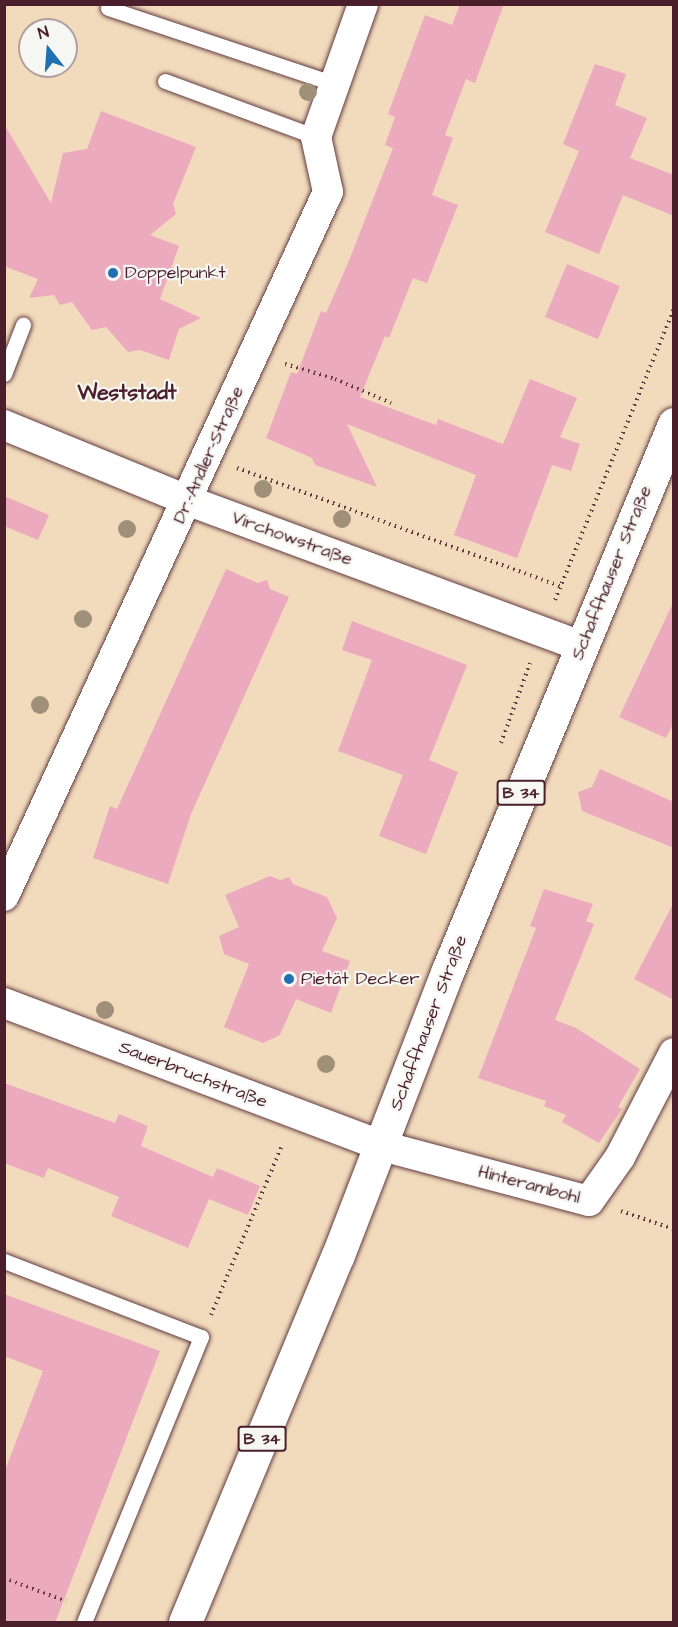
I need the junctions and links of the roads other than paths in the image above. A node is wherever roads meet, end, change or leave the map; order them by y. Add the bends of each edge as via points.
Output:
1 (363, 4) edge
2 (108, 8) dead end
3 (165, 81) dead end
4 (334, 84) junction
5 (316, 136) junction
6 (23, 325) dead end
7 (4, 375) edge
8 (4, 425) edge
9 (670, 442) edge
10 (189, 501) junction
11 (582, 646) junction
12 (4, 896) edge
13 (4, 1003) edge
14 (674, 1053) edge
15 (382, 1146) junction
16 (4, 1261) edge
17 (86, 1616) edge
18 (185, 1623) edge

1 - 4 street
2 - 4 lane
3 - 5 lane
4 - 5 street
5 - 10 street, Dr.-Andler-Straße via 328,192
6 - 7 lane
8 - 10 street, Virchowstraße
9 - 11 main road, Schaffhauser Straße / B 34
10 - 11 street, Virchowstraße
10 - 12 street, Dr.-Andler-Straße
11 - 15 main road, Schaffhauser Straße / B 34 via 448,970
13 - 15 street, Sauerbruchstraße
14 - 15 street, Hinterambohl via 620,1157 589,1201
15 - 18 main road, Schaffhauser Straße / B 34
16 - 17 lane via 201,1337

